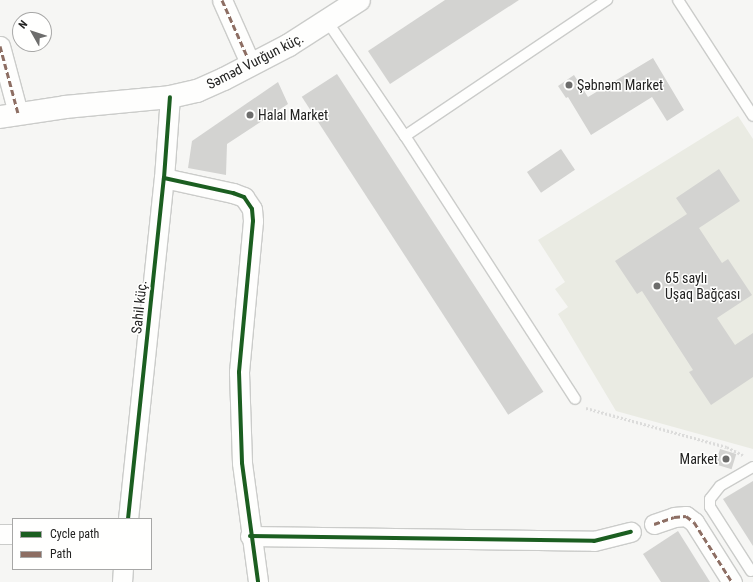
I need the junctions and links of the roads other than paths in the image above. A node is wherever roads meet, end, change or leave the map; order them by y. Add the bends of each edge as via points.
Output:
1 (222, 0) edge
2 (359, 0) edge
3 (607, 0) edge
4 (678, 0) edge
5 (327, 21) junction
6 (0, 46) edge
7 (251, 65) junction
8 (170, 97) junction
9 (9, 115) edge
10 (753, 116) edge
11 (405, 136) junction
12 (164, 178) junction
13 (575, 399) road end
14 (753, 467) edge
15 (128, 518) edge
16 (654, 524) dead end
17 (631, 532) dead end
18 (0, 534) edge
19 (12, 534) edge
20 (250, 536) junction
21 (123, 570) edge
22 (751, 571) dead end
23 (122, 582) edge
24 (258, 582) edge
25 (732, 582) edge

1 - 7 street
2 - 5 main road, Səməd Vurğun küç.
3 - 11 lane
4 - 10 lane
5 - 7 main road, Səməd Vurğun küç.
5 - 11 lane
6 - 9 street
7 - 8 main road, Səməd Vurğun küç. via 197,90
8 - 9 main road, Səməd Vurğun küç.
8 - 12 street, Sahil küç.
11 - 13 lane
12 - 15 street, Sahil küç.
12 - 20 street via 233,193 244,197 252,209 240,372 242,463
14 - 22 lane via 720,486 710,499 710,507
16 - 25 street via 686,516 694,522
17 - 20 street via 594,541
18 - 19 street
20 - 24 street
21 - 23 street

